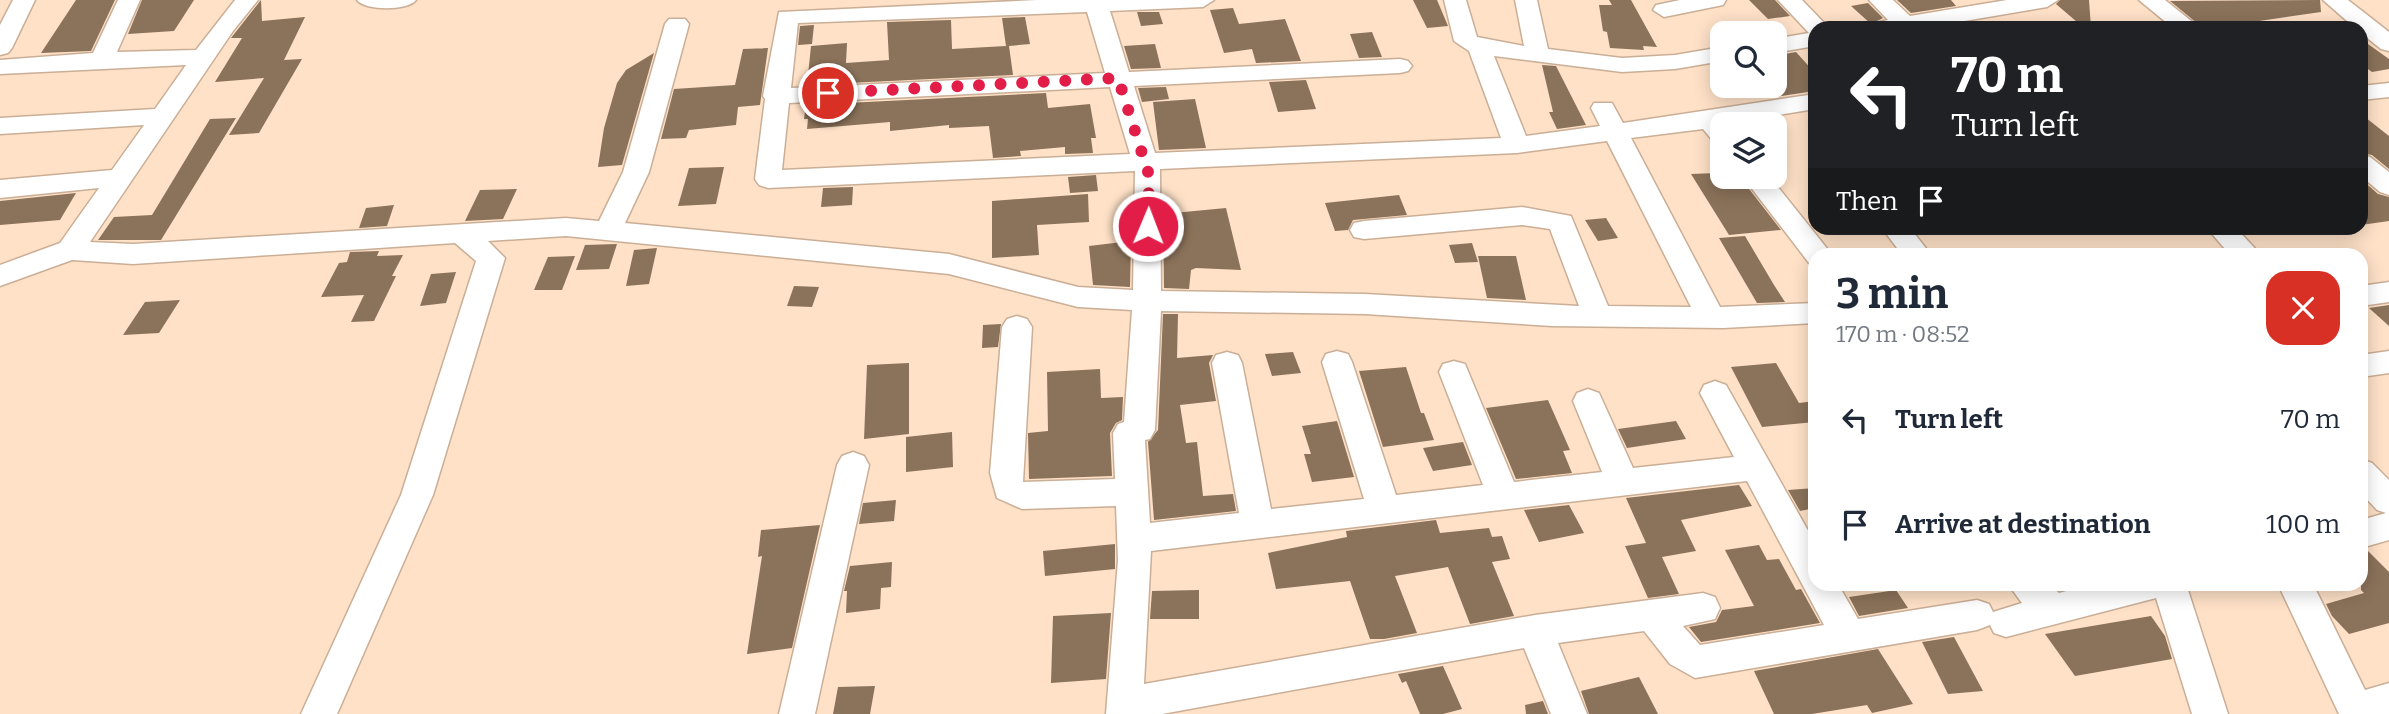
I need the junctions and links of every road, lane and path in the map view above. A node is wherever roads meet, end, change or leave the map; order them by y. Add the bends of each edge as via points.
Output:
1 (24, 0) edge
2 (129, 0) edge
3 (247, 0) edge
4 (368, 0) edge
5 (405, 0) edge
6 (1203, 0) edge
7 (1455, 0) edge
8 (1526, 0) edge
9 (1715, 0) edge
10 (1789, 0) edge
11 (1880, 0) edge
12 (2047, 0) edge
13 (2150, 0) edge
14 (2334, 0) edge
15 (1096, 3) edge
16 (1976, 6) edge
17 (1664, 10) dead end
18 (1810, 21) edge
19 (1891, 21) edge
20 (1914, 21) edge
21 (1996, 21) edge
22 (2178, 21) edge
23 (2360, 21) edge
24 (677, 23) dead end
25 (2368, 27) edge
26 (1808, 40) edge
27 (1787, 44) edge
28 (2389, 44) edge
29 (1479, 47) junction
30 (0, 48) edge
31 (1537, 54) junction
32 (1710, 56) edge
33 (204, 57) junction
34 (102, 60) junction
35 (1400, 66) dead end
36 (0, 67) edge
37 (1118, 78) junction
38 (2388, 90) edge
39 (2368, 92) edge
40 (775, 96) junction
41 (1808, 103) edge
42 (1603, 108) dead end
43 (1773, 112) edge
44 (164, 116) junction
45 (0, 125) edge
46 (1710, 127) edge
47 (1616, 132) junction
48 (1517, 145) junction
49 (1144, 160) junction
50 (2368, 169) edge
51 (120, 178) junction
52 (2389, 186) edge
53 (0, 189) edge
54 (1766, 189) edge
55 (1364, 230) dead end
56 (608, 231) junction
57 (461, 233) junction
58 (2228, 235) edge
59 (1813, 248) edge
60 (2240, 248) edge
61 (70, 250) junction
62 (0, 276) edge
63 (2389, 292) edge
64 (2368, 295) edge
65 (1147, 302) junction
66 (1808, 313) edge
67 (1597, 316) junction
68 (1710, 317) junction
69 (1017, 327) dead end
70 (1337, 362) dead end
71 (2389, 362) edge
72 (1227, 363) dead end
73 (2368, 365) edge
74 (1454, 372) dead end
75 (1715, 393) dead end
76 (1588, 401) dead end
77 (853, 465) dead end
78 (1755, 467) junction
79 (2368, 479) edge
80 (1623, 482) junction
81 (1132, 492) junction
82 (1504, 496) junction
83 (2389, 501) edge
84 (1384, 510) junction
85 (1258, 524) junction
86 (2389, 526) edge
87 (2368, 532) edge
88 (1134, 539) junction
89 (1807, 543) edge
90 (1824, 591) edge
91 (2033, 591) edge
92 (2126, 591) edge
93 (2171, 591) edge
94 (2299, 591) edge
95 (1703, 608) dead end
96 (2053, 610) junction
97 (1654, 617) junction
98 (1535, 631) junction
99 (1850, 638) junction
100 (2367, 708) edge
101 (1124, 709) edge
102 (319, 714) edge
103 (797, 714) edge
104 (1569, 714) edge
105 (2210, 714) edge

1 - 30 street
2 - 34 street
3 - 33 street
4 - 5 street
6 - 15 street
7 - 29 street via 1466,41
8 - 31 street
9 - 17 street
10 - 18 street
11 - 19 street
12 - 16 street
13 - 22 street
14 - 23 street
15 - 37 street
15 - 40 street via 787,17
16 - 20 street
16 - 21 street
24 - 56 street via 636,172
25 - 28 street
26 - 27 street
29 - 31 street
29 - 48 street
31 - 32 street via 1622,65
33 - 34 street
33 - 44 street
34 - 36 street
35 - 37 street
37 - 40 street
37 - 49 street
38 - 39 street
40 - 49 street via 768,179
41 - 43 street
42 - 47 street
44 - 45 street
44 - 51 street
46 - 47 street
47 - 48 street
47 - 68 street
48 - 49 street
49 - 65 street via 1149,175
50 - 52 street
51 - 53 street
51 - 61 street
54 - 59 street
55 - 67 street via 1521,216 1561,222
56 - 57 street via 566,227
56 - 65 street via 949,264 1078,297
57 - 61 street via 134,254
57 - 102 street via 491,258 417,495
58 - 60 street
61 - 62 street
63 - 64 street
65 - 67 street via 1365,304
65 - 81 street via 1139,430 1129,433
66 - 68 street
67 - 68 street
69 - 81 street via 1008,489 1022,496
70 - 84 street
71 - 73 street
72 - 85 street
74 - 82 street
75 - 78 street
76 - 80 street
77 - 103 street
78 - 80 street
78 - 89 street
79 - 83 street
80 - 82 street
81 - 88 street
82 - 84 street
84 - 85 street
85 - 88 street
86 - 87 street
88 - 101 street
90 - 99 street
91 - 96 street
92 - 96 street
93 - 105 street
94 - 100 street
95 - 97 street
96 - 99 street
97 - 98 street
97 - 99 street via 1695,662
98 - 101 street
98 - 104 street

